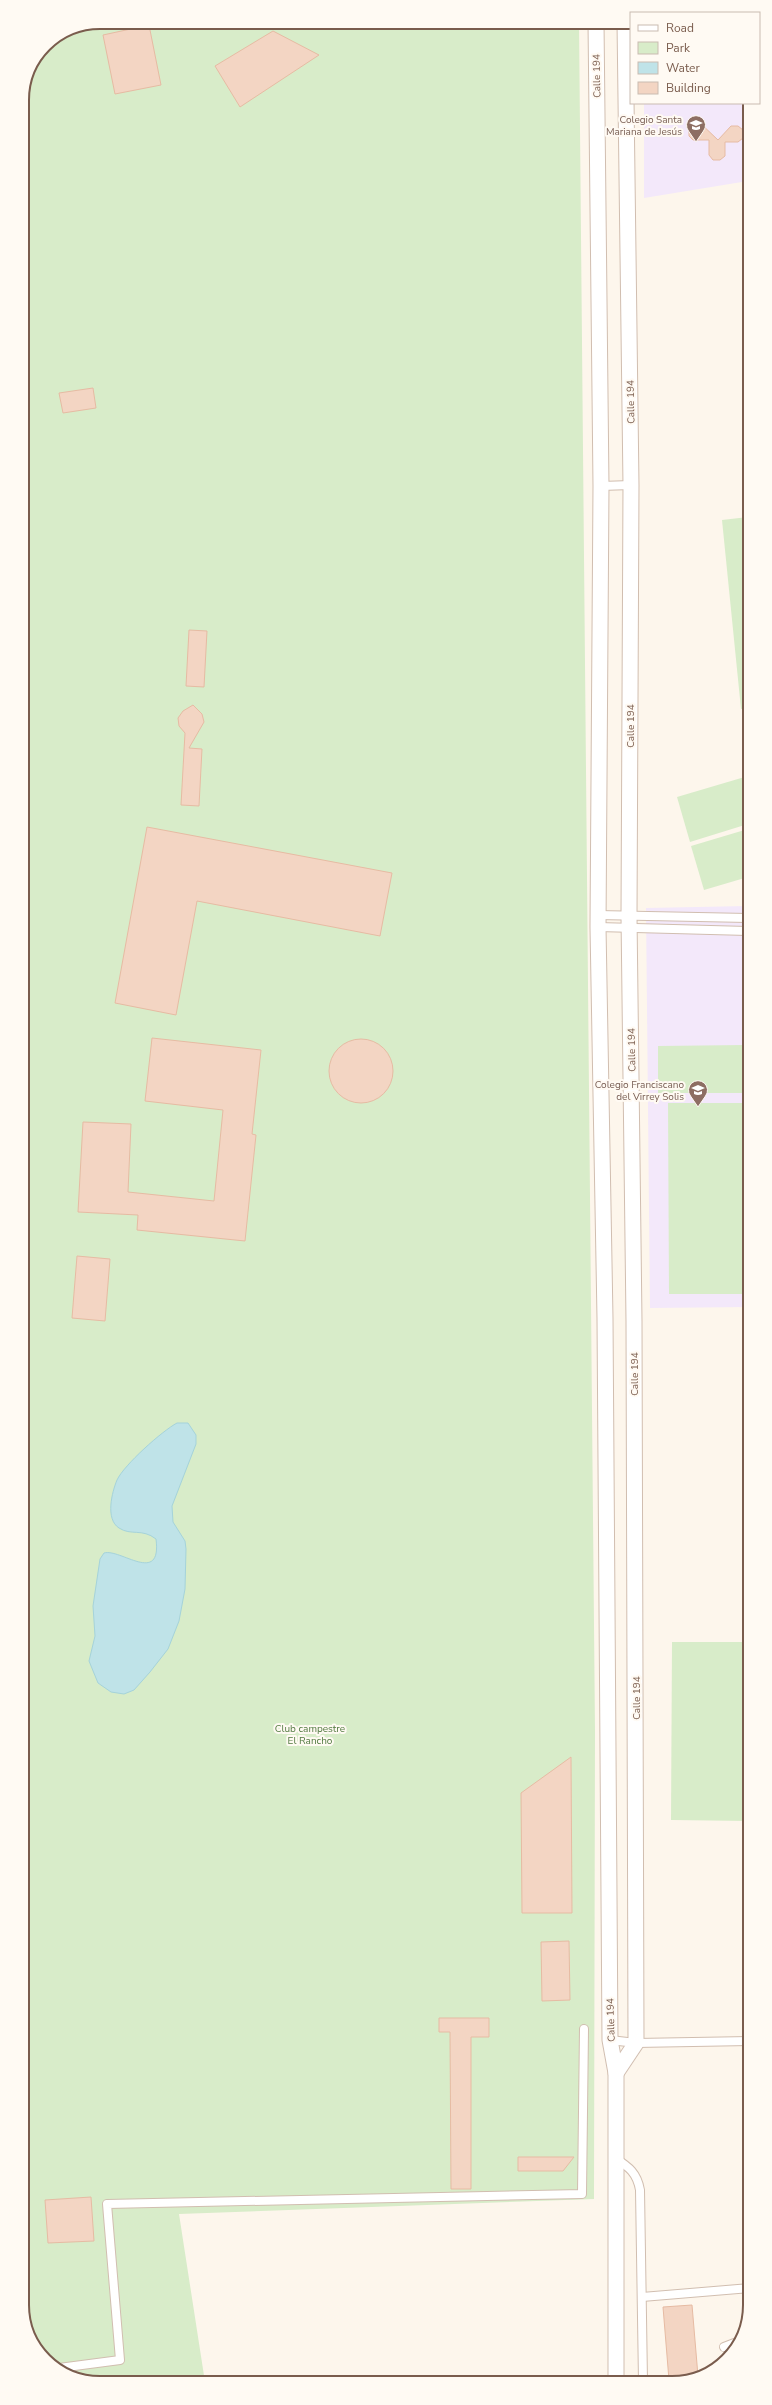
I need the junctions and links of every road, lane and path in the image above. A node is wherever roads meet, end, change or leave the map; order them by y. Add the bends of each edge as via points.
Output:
1 (596, 29) edge
2 (625, 29) edge
3 (631, 485) junction
4 (601, 486) junction
5 (743, 918) edge
6 (598, 921) junction
7 (629, 922) junction
8 (743, 931) edge
9 (584, 2029) dead end
10 (610, 2040) junction
11 (743, 2041) edge
12 (636, 2043) junction
13 (616, 2073) junction
14 (615, 2158) junction
15 (743, 2289) edge
16 (642, 2297) junction
17 (731, 2344) edge
18 (724, 2346) dead end
19 (67, 2367) edge
20 (616, 2376) edge
21 (643, 2376) edge

1 - 4 street, Calle 194
2 - 3 street, Calle 194
3 - 4 lane
3 - 7 street, Calle 194
4 - 6 street, Calle 194
5 - 7 lane
6 - 7 lane
6 - 7 lane
6 - 10 street, Calle 194 via 605,1318
7 - 8 lane
7 - 12 street, Calle 194 via 634,1353
9 - 19 lane via 582,2194 107,2204 120,2360
10 - 12 lane
10 - 13 street, Calle 194
11 - 12 lane
12 - 13 street
13 - 14 street, Calle 194
14 - 16 lane via 630,2168 638,2178
14 - 20 street, Calle 194
15 - 16 lane
16 - 21 lane
17 - 18 lane

